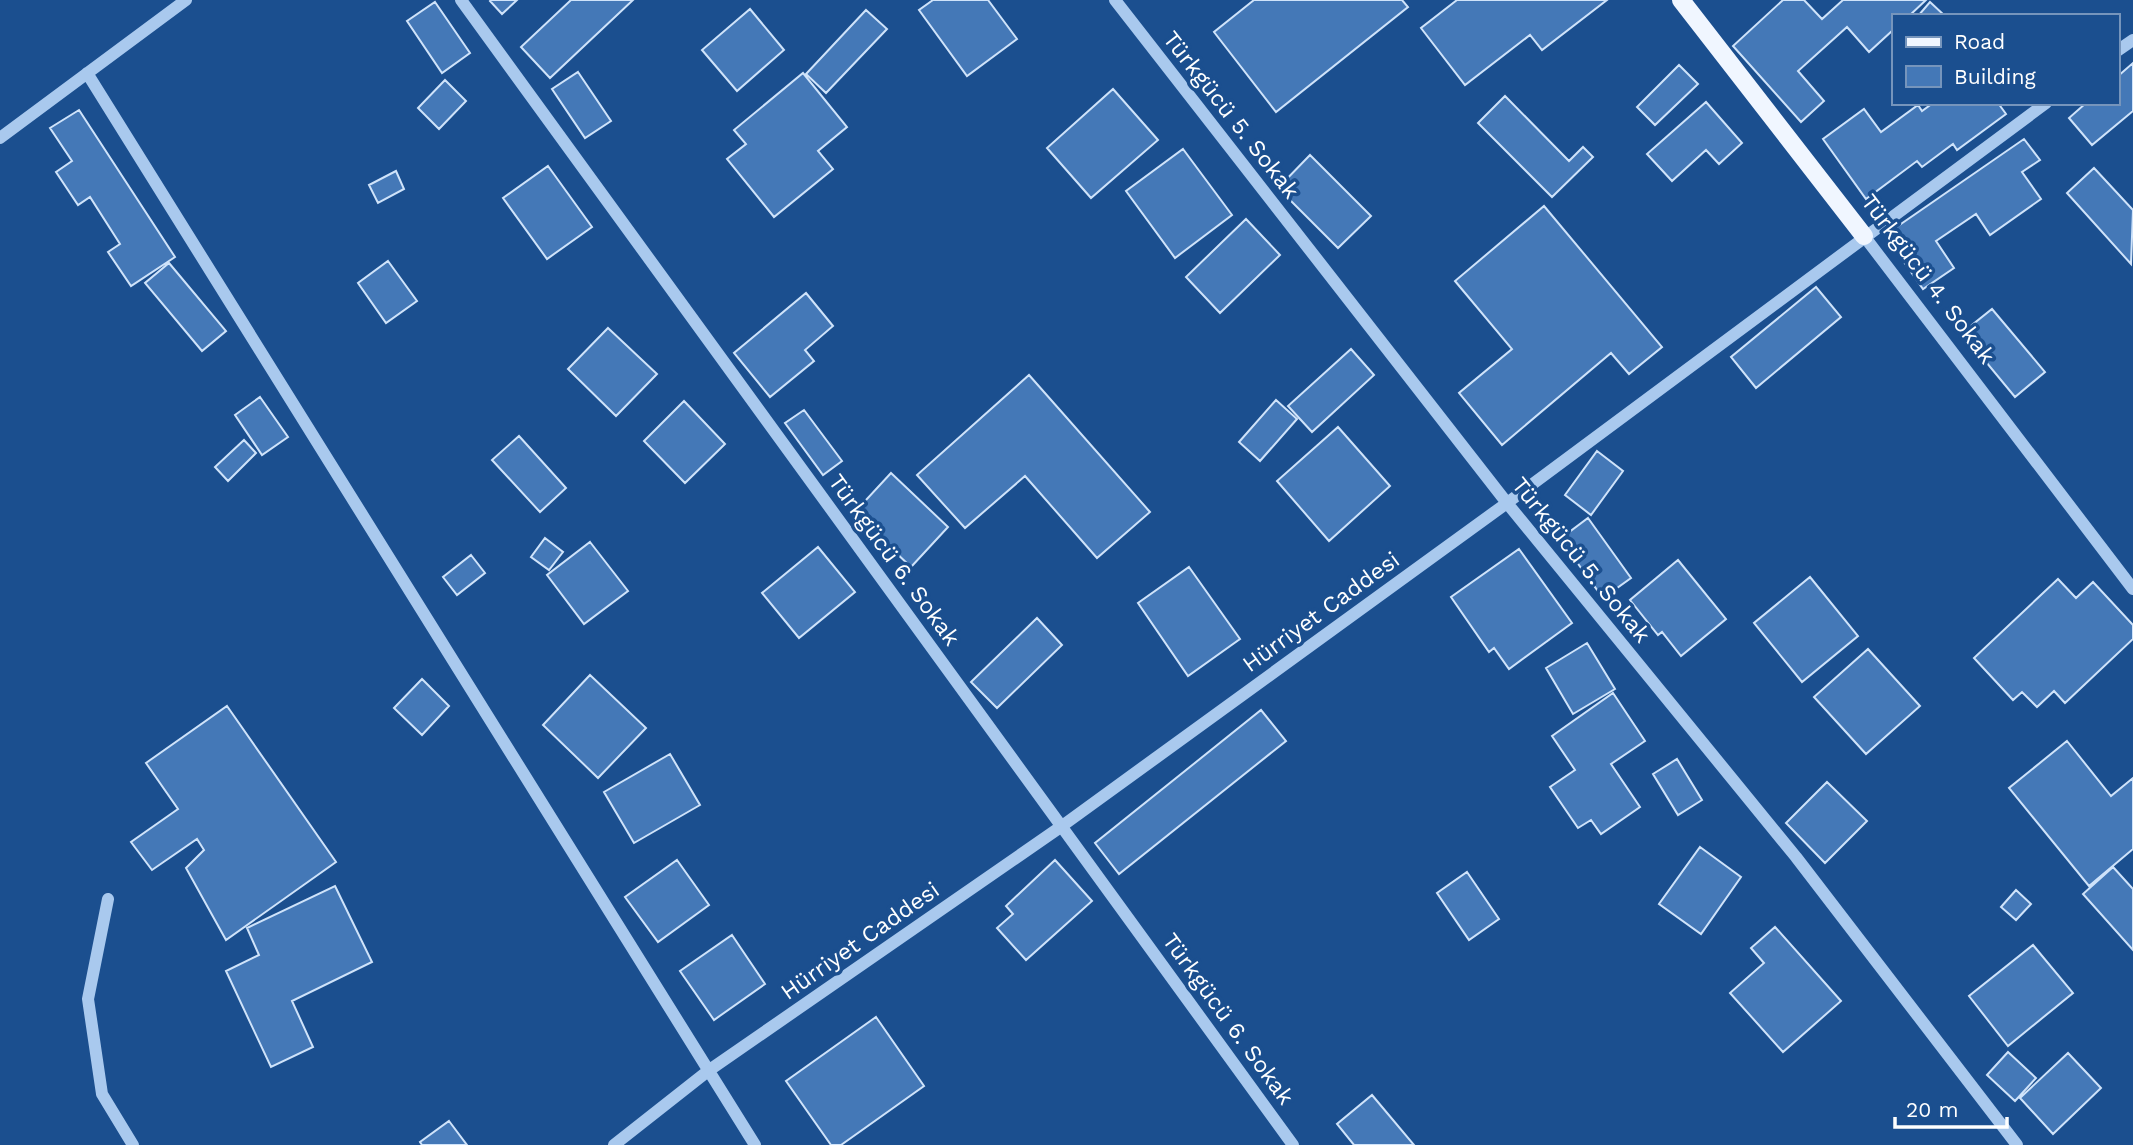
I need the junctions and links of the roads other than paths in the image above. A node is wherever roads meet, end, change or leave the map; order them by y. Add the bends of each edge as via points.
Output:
1 (186, 0) edge
2 (461, 0) edge
3 (1115, 0) edge
4 (1681, 0) edge
5 (87, 73) junction
6 (2043, 105) edge
7 (0, 138) edge
8 (1864, 236) junction
9 (1507, 503) junction
10 (2133, 589) edge
11 (1062, 826) junction
12 (108, 899) dead end
13 (708, 1071) junction
14 (133, 1145) edge
15 (614, 1145) edge
16 (755, 1145) edge
17 (1293, 1145) edge
18 (2017, 1145) edge

1 - 5 street
2 - 11 street, Türkgücü 6. Sokak
3 - 9 street, Türkgücü 5. Sokak
4 - 8 main road, Türkgücü 4. Sokak
5 - 7 street
5 - 13 street
6 - 8 street, Hürriyet Caddesi
8 - 9 street, Hürriyet Caddesi
8 - 10 street, Türkgücü 4. Sokak
9 - 11 street, Hürriyet Caddesi
9 - 18 street, Türkgücü 5. Sokak via 1796,857
11 - 13 street, Hürriyet Caddesi
11 - 17 street, Türkgücü 6. Sokak
12 - 14 street via 88,999 102,1094
13 - 15 street, Hürriyet Caddesi
13 - 16 street

